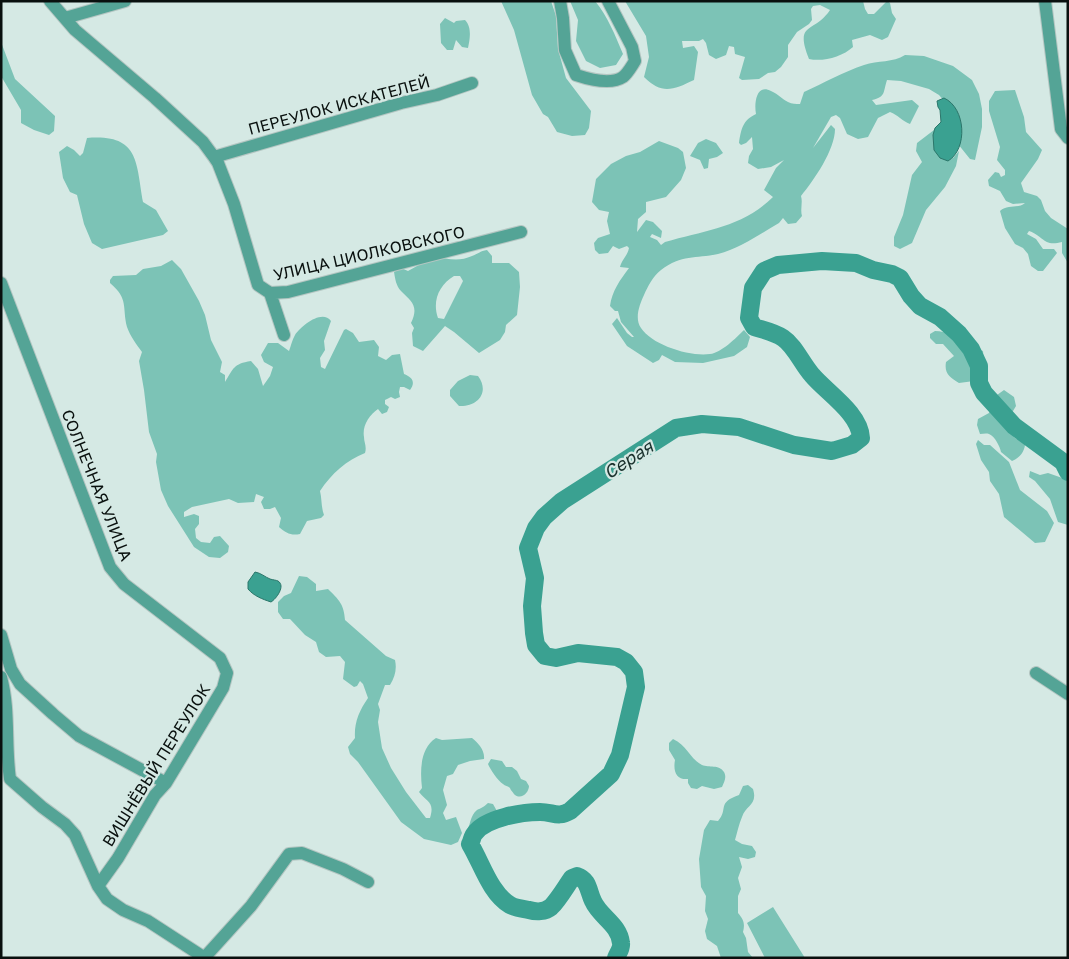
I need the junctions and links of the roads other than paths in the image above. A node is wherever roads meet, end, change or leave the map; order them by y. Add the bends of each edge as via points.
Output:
1 (50, 1) edge
2 (125, 1) edge
3 (560, 1) edge
4 (608, 1) edge
5 (1044, 1) edge
6 (65, 18) junction
7 (472, 83) dead end
8 (1068, 138) edge
9 (214, 157) junction
10 (522, 232) dead end
11 (1, 283) edge
12 (270, 293) junction
13 (6, 310) edge
14 (284, 335) dead end
15 (1, 635) edge
16 (220, 658) joint
17 (1036, 673) dead end
18 (1, 677) edge
19 (1068, 694) edge
20 (166, 783) junction
21 (368, 882) dead end
22 (98, 886) junction
23 (205, 958) edge

1 - 6 street, УЛИЦА ЦИОЛКОВСКОГО
2 - 6 street
3 - 4 street via 565,50 576,75 603,80 621,78 635,61 632,48
5 - 8 street via 1061,129
6 - 9 street, УЛИЦА ЦИОЛКОВСКОГО via 203,142
7 - 9 street, ПЕРЕУЛОК ИСКАТЕЛЕЙ
9 - 12 street, УЛИЦА ЦИОЛКОВСКОГО via 234,204 258,285
10 - 12 street, УЛИЦА ЦИОЛКОВСКОГО via 288,292
11 - 13 street, СОЛНЕЧНАЯ УЛИЦА
12 - 14 street
13 - 16 street, СОЛНЕЧНАЯ УЛИЦА via 110,567 124,584
15 - 20 street via 11,669 20,684 53,714 79,736
16 - 20 street, ВИШНЁВЫЙ ПЕРЕУЛОК via 226,673 223,688
17 - 19 street
18 - 22 street via 10,779 76,835
20 - 22 street, ВИШНЁВЫЙ ПЕРЕУЛОК via 155,795
21 - 23 street via 302,853 289,854 251,906
22 - 23 street via 107,899 122,910 148,921

